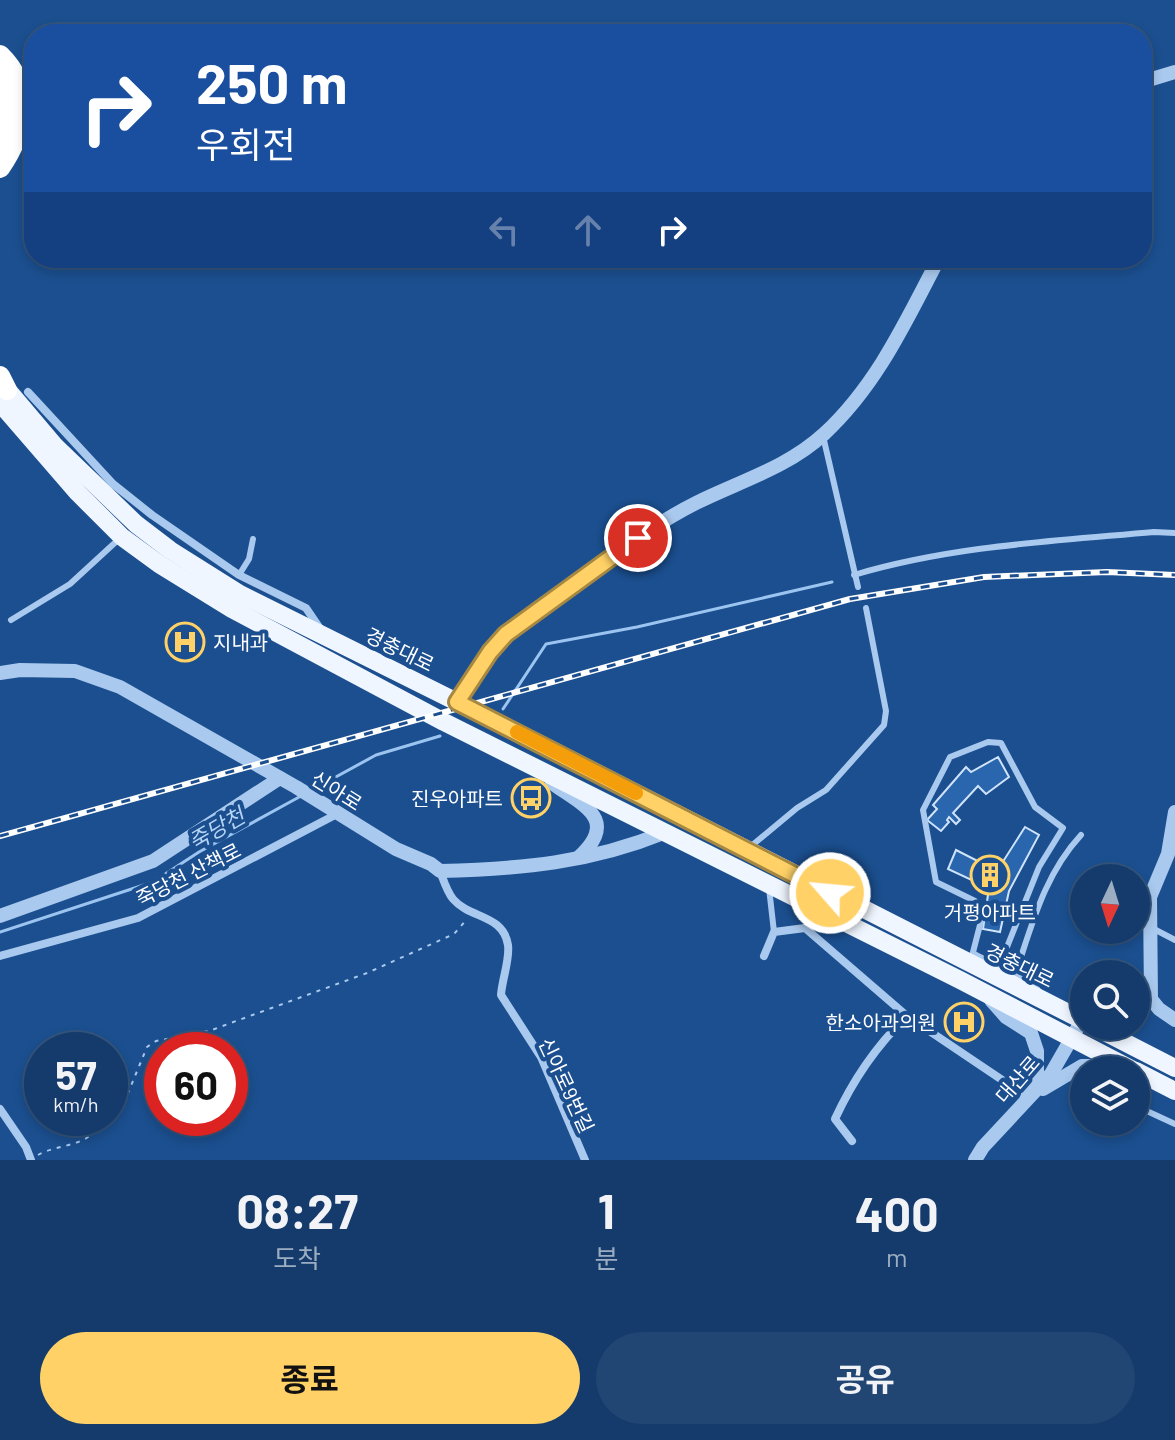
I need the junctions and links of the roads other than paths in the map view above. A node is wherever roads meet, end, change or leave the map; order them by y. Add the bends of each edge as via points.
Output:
1 (0, 55) edge
2 (1175, 72) edge
3 (0, 77) edge
4 (1152, 79) edge
5 (0, 140) edge
6 (0, 168) edge
7 (933, 268) edge
8 (7, 388) edge
9 (823, 436) junction
10 (135, 524) junction
11 (1175, 533) edge
12 (253, 539) dead end
13 (239, 575) junction
14 (854, 575) junction
15 (858, 587) dead end
16 (866, 608) dead end
17 (11, 620) dead end
18 (326, 637) junction
19 (0, 673) edge
20 (457, 702) junction
21 (537, 769) junction
22 (280, 778) junction
23 (1175, 812) edge
24 (337, 814) junction
25 (666, 832) junction
26 (1081, 835) dead end
27 (747, 850) junction
28 (577, 858) junction
29 (440, 871) junction
30 (768, 884) junction
31 (1150, 897) edge
32 (815, 908) junction
33 (0, 916) edge
34 (1150, 927) joint
35 (805, 928) junction
36 (774, 932) junction
37 (1175, 940) edge
38 (0, 956) edge
39 (764, 956) dead end
40 (968, 966) junction
41 (999, 967) junction
42 (1015, 975) junction
43 (985, 993) junction
44 (1047, 1002) junction
45 (1070, 1014) edge
46 (907, 1016) junction
47 (1175, 1020) edge
48 (1070, 1037) edge
49 (1071, 1040) edge
50 (1076, 1040) edge
51 (1121, 1040) edge
52 (1106, 1056) edge
53 (1175, 1068) edge
54 (1070, 1073) edge
55 (1150, 1078) edge
56 (1175, 1091) edge
57 (1029, 1098) junction
58 (0, 1109) edge
59 (1150, 1112) edge
60 (1175, 1124) edge
61 (852, 1141) dead end
62 (31, 1159) edge
63 (585, 1160) edge
64 (975, 1160) edge

1 - 6 highway via 20,83 24,109 19,133
2 - 4 street
3 - 5 highway via 10,102
7 - 9 street via 866,389
8 - 10 main road, 경충대로
9 - 14 lane
9 - 20 street via 772,470 664,520 535,611 490,652
10 - 13 street via 195,547
10 - 17 lane via 70,584
10 - 18 main road, 경충대로 via 240,594
10 - 21 main road, 경충대로 via 159,564 232,609
11 - 14 lane via 1011,545
12 - 13 lane
13 - 18 street via 306,608
14 - 15 lane
16 - 27 lane via 886,711 884,725 826,790
18 - 20 main road, 경충대로
19 - 22 street, 신아로 via 75,671 98,678
20 - 27 main road, 경충대로
21 - 25 main road, 경충대로
21 - 28 street via 588,806 595,819 591,845
22 - 24 street, 신아로
22 - 33 street via 153,861
23 - 31 street via 1168,854
24 - 29 street, 신아로
24 - 38 street, 죽당천 산책로 via 138,918
25 - 28 street, 신아로
25 - 30 main road, 경충대로
26 - 42 lane via 1043,891
27 - 40 main road, 경충대로
28 - 29 street, 신아로 via 534,867
29 - 63 street, 신아로9번길 via 453,900 492,920 505,936 501,995 541,1057
30 - 32 main road, 경충대로
30 - 36 lane
32 - 35 lane
32 - 40 main road, 경충대로
34 - 37 lane
34 - 47 street via 1151,999
35 - 36 street
35 - 46 street
36 - 39 street
40 - 41 lane
40 - 41 lane via 981,921 975,901 936,882 923,810 950,757 988,742 1001,743 1035,807 1063,828 1039,867
40 - 43 main road
40 - 44 main road, 경충대로
41 - 42 lane
42 - 44 lane via 1035,985
43 - 48 main road
43 - 57 street via 1006,1017 1031,1033 1037,1073
44 - 45 main road, 경충대로
46 - 57 street
46 - 61 street via 892,1030 835,1119
49 - 57 street, 대산로
50 - 52 main road
51 - 53 main road, 경충대로
54 - 57 street
55 - 56 main road
57 - 64 street, 대산로
58 - 62 street
59 - 60 lane

